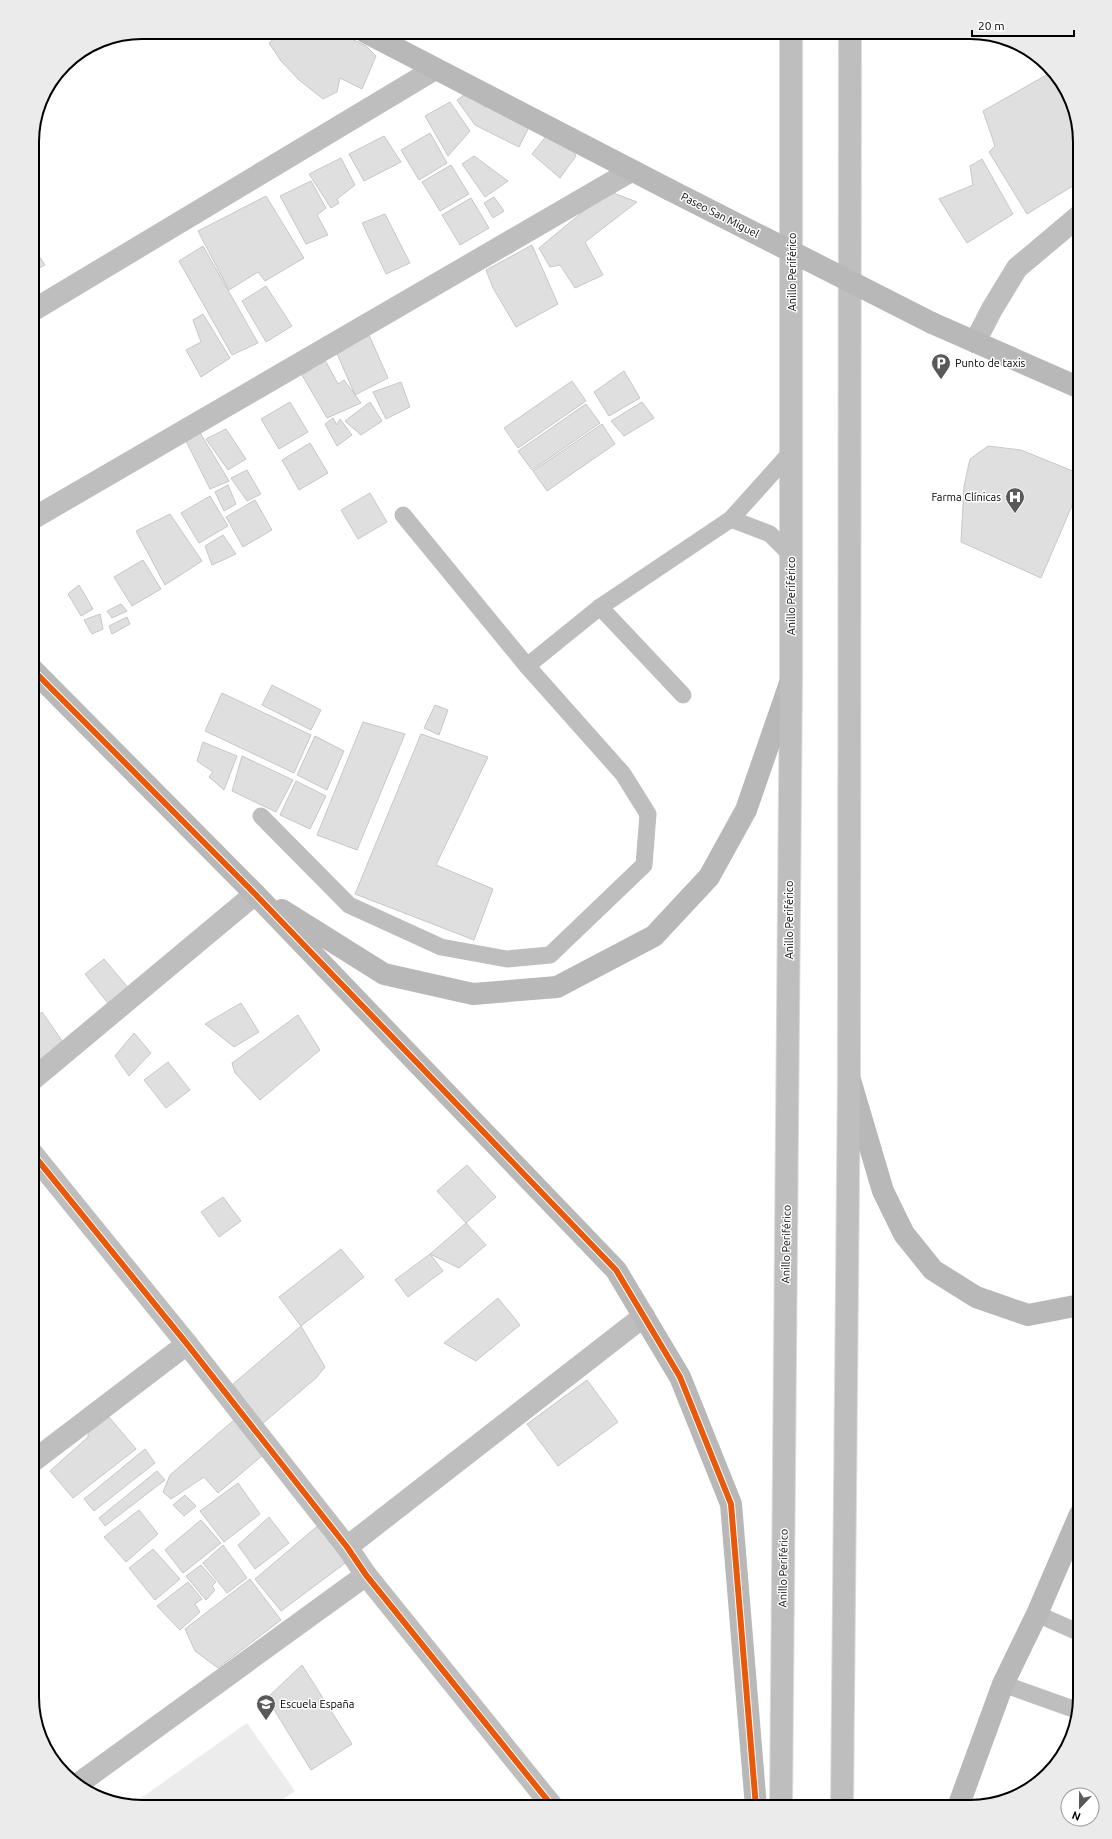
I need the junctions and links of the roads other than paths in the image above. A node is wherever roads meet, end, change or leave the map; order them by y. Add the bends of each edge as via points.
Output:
1 (378, 39) edge
2 (791, 39) edge
3 (850, 39) edge
4 (435, 69) junction
5 (631, 171) junction
6 (1073, 221) edge
7 (39, 307) edge
8 (975, 342) junction
9 (1073, 385) edge
10 (792, 451) junction
11 (403, 514) dead end
12 (39, 515) edge
13 (731, 519) junction
14 (792, 556) junction
15 (600, 607) junction
16 (527, 666) junction
17 (39, 675) edge
18 (791, 678) junction
19 (683, 695) dead end
20 (261, 816) dead end
21 (255, 894) junction
22 (39, 1074) edge
23 (849, 1075) junction
24 (39, 1162) edge
25 (1073, 1306) edge
26 (644, 1316) junction
27 (187, 1344) junction
28 (39, 1457) edge
29 (1073, 1530) edge
30 (347, 1548) junction
31 (366, 1574) junction
32 (1037, 1614) junction
33 (1073, 1630) edge
34 (1003, 1684) junction
35 (1072, 1709) edge
36 (82, 1781) edge
37 (547, 1800) edge
38 (755, 1800) edge
39 (781, 1800) edge
40 (842, 1800) edge
41 (961, 1800) edge

1 - 4 street, Paseo San Miguel
2 - 10 main road, Anillo Periférico
3 - 23 main road
4 - 5 street, Paseo San Miguel
4 - 7 main road
5 - 8 street, Paseo San Miguel, bridge via 932,323
5 - 12 main road
6 - 8 main road via 1017,268
8 - 9 street, Paseo San Miguel
10 - 13 lane
10 - 14 main road, Anillo Periférico
11 - 16 lane
13 - 14 lane via 770,534
13 - 15 lane
14 - 18 main road, Anillo Periférico
15 - 16 lane
15 - 19 lane
16 - 20 lane via 624,774 648,814 644,865 550,955 507,959 441,947 349,905
17 - 21 street
18 - 21 street via 746,810 709,877 654,936 557,987 472,994 384,974
18 - 39 main road, Anillo Periférico
21 - 22 main road
21 - 26 street via 616,1270
23 - 25 street via 883,1191 904,1234 933,1270 976,1297 1028,1315
23 - 40 main road
24 - 27 main road
26 - 30 main road
26 - 38 street via 680,1377 731,1504
27 - 28 main road
27 - 30 main road
29 - 32 street
30 - 31 main road
31 - 36 main road
31 - 37 main road
32 - 33 lane
32 - 34 street
34 - 35 lane
34 - 41 street

